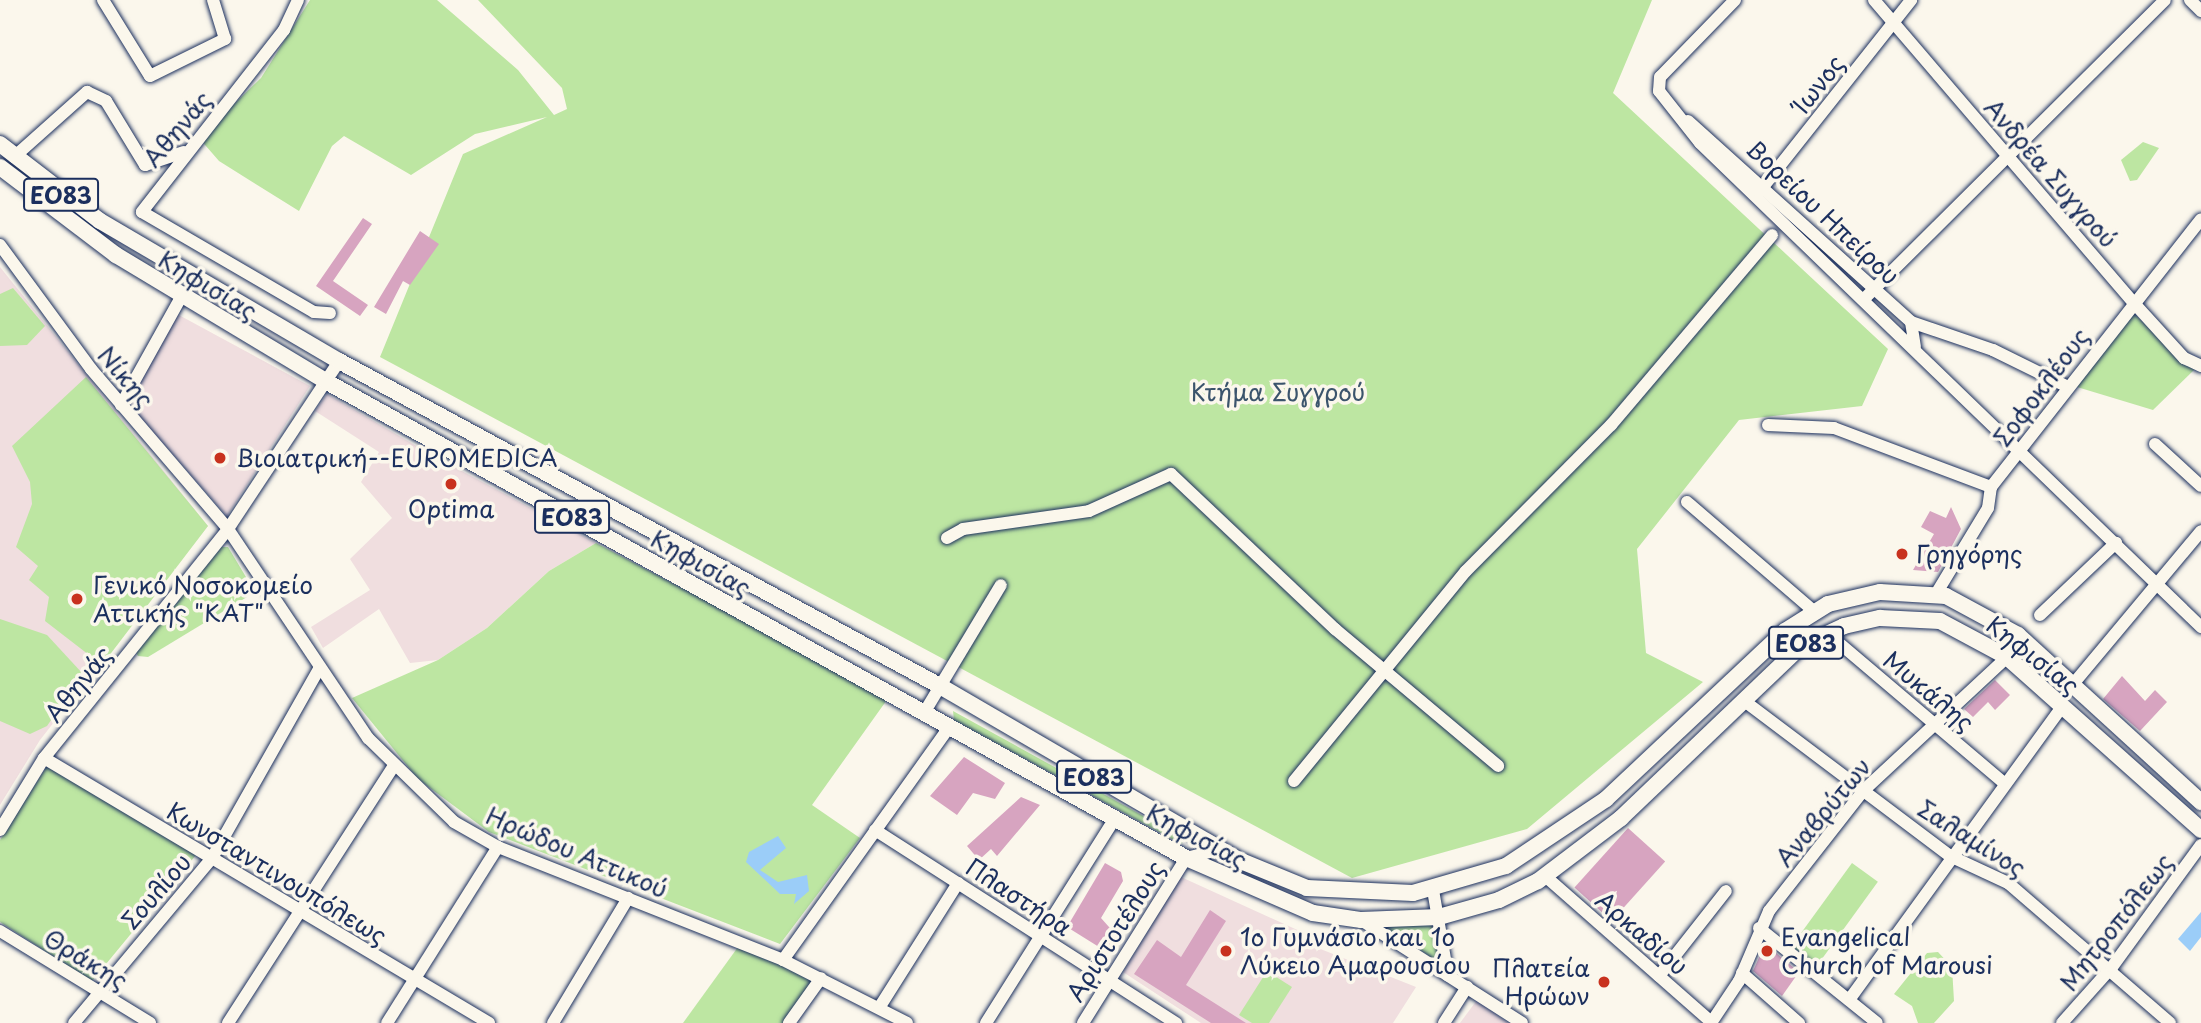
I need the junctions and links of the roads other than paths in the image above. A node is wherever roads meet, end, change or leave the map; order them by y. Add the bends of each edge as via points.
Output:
1 (103, 0) edge
2 (214, 0) edge
3 (298, 0) edge
4 (1735, 0) edge
5 (1874, 0) edge
6 (1911, 0) edge
7 (2165, 0) edge
8 (2190, 0) edge
9 (2201, 11) edge
10 (1893, 22) junction
11 (0, 144) edge
12 (184, 152) junction
13 (2007, 153) junction
14 (15, 157) junction
15 (0, 167) edge
16 (1760, 190) junction
17 (2201, 219) edge
18 (1772, 235) dead end
19 (0, 245) edge
20 (1870, 293) junction
21 (181, 298) junction
22 (2133, 302) junction
23 (330, 313) dead end
24 (1911, 322) junction
25 (1915, 347) junction
26 (339, 361) junction
27 (2201, 366) edge
28 (327, 382) junction
29 (2068, 387) junction
30 (121, 405) junction
31 (1769, 425) dead end
32 (2155, 444) dead end
33 (2020, 450) junction
34 (2201, 486) edge
35 (1991, 487) junction
36 (1687, 502) dead end
37 (228, 529) junction
38 (2201, 531) edge
39 (947, 538) dead end
40 (2116, 543) junction
41 (2156, 583) junction
42 (1002, 585) dead end
43 (1936, 594) junction
44 (1815, 612) junction
45 (2040, 615) dead end
46 (2201, 627) edge
47 (1826, 632) junction
48 (2007, 657) junction
49 (319, 668) junction
50 (1385, 669) junction
51 (2074, 683) junction
52 (940, 686) junction
53 (1742, 700) junction
54 (2063, 705) junction
55 (924, 713) junction
56 (1933, 721) junction
57 (949, 727) junction
58 (44, 758) junction
59 (1498, 766) dead end
60 (393, 767) junction
61 (1294, 781) dead end
62 (2004, 783) junction
63 (1863, 791) junction
64 (2201, 802) edge
65 (1115, 818) junction
66 (2199, 823) edge
67 (0, 830) edge
68 (875, 830) junction
69 (2201, 845) edge
70 (498, 847) junction
71 (1221, 849) junction
72 (1951, 856) junction
73 (212, 858) junction
74 (1186, 858) junction
75 (1545, 876) junction
76 (958, 883) junction
77 (1433, 890) junction
78 (1726, 891) dead end
79 (628, 898) junction
80 (299, 910) junction
81 (1439, 917) junction
82 (1361, 920) junction
83 (1759, 928) junction
84 (0, 931) edge
85 (1040, 936) junction
86 (783, 960) junction
87 (2112, 967) junction
88 (1742, 974) junction
89 (1448, 976) junction
90 (1659, 976) junction
91 (821, 978) junction
92 (415, 979) junction
93 (1109, 979) junction
94 (1467, 987) junction
95 (97, 990) junction
96 (1849, 1000) junction
97 (879, 1008) junction
98 (74, 1023) edge
99 (150, 1023) edge
100 (228, 1023) edge
101 (387, 1023) edge
102 (489, 1023) edge
103 (554, 1023) edge
104 (789, 1023) edge
105 (907, 1023) edge
106 (986, 1023) edge
107 (1083, 1023) edge
108 (1176, 1023) edge
109 (1444, 1023) edge
110 (1522, 1023) edge
111 (1711, 1023) edge
112 (1799, 1023) edge
113 (1877, 1023) edge
114 (2062, 1023) edge
115 (2170, 1023) edge

1 - 2 street via 150,76 225,39
3 - 12 street, Αθηνάς via 284,30
4 - 16 street, Βορείου Ηπείρου via 1657,86 1700,143
5 - 10 street, Ανδρέα Συγγρού
6 - 10 street, Ίωνος
7 - 13 street
8 - 9 street
10 - 13 street, Ανδρέα Συγγρού
10 - 16 street, Ίωνος
11 - 14 main road, Κηφισίας / ΕΟ83
12 - 14 street via 145,165 106,101 87,92
12 - 23 street, Αθηνάς via 145,202 144,216 314,312
13 - 20 street
13 - 22 street, Ανδρέα Συγγρού
14 - 26 main road, Κηφισίας / ΕΟ83 via 100,221
15 - 21 main road, Κηφισίας / ΕΟ83
16 - 20 street, Βορείου Ηπείρου
17 - 22 street, Σοφοκλέους
18 - 50 street via 1611,425 1474,563
19 - 30 street, Νίκης
20 - 24 street, Βορείου Ηπείρου
20 - 25 street, Βορείου Ηπείρου
21 - 28 main road, Κηφισίας / ΕΟ83
21 - 30 street
22 - 27 street, Ανδρέα Συγγρού via 2184,358
22 - 29 street, Σοφοκλέους
24 - 25 street
24 - 29 street via 1993,350
25 - 33 street, Βορείου Ηπείρου
26 - 28 street, Αθηνάς
26 - 52 main road, Κηφισίας / ΕΟ83
28 - 37 street, Αθηνάς
28 - 55 main road, Κηφισίας / ΕΟ83
29 - 33 street, Σοφοκλέους
30 - 37 street, Νίκης
31 - 35 street via 1834,428
32 - 34 street
33 - 35 street, Σοφοκλέους
33 - 40 street, Βορείου Ηπείρου
35 - 43 street, Σοφοκλέους via 1987,508
36 - 44 street
37 - 49 street, Ηρώδου Αττικού
37 - 58 street, Αθηνάς
38 - 41 street
39 - 50 street via 963,529 1089,511 1171,474
40 - 41 street, Βορείου Ηπείρου
40 - 45 street
41 - 46 street, Βορείου Ηπείρου
41 - 51 street
42 - 52 street
43 - 44 main road, Κηφισίας / ΕΟ83 via 1867,594
43 - 51 main road, Κηφισίας / ΕΟ83 via 2018,635
44 - 77 main road, Κηφισίας / ΕΟ83 via 1773,639 1574,824 1506,866
47 - 48 main road, Κηφισίας / ΕΟ83 via 1880,618 1928,618
47 - 53 main road, Κηφισίας / ΕΟ83 via 1789,655
47 - 56 street, Μυκάλης
48 - 54 main road, Κηφισίας / ΕΟ83
48 - 56 street, Αναβρύτων
49 - 60 street, Ηρώδου Αττικού
49 - 73 street, Σουλίου
50 - 59 street
50 - 61 street
51 - 64 main road, Κηφισίας / ΕΟ83
52 - 55 street
52 - 71 main road, Κηφισίας / ΕΟ83
53 - 63 street, Σαλαμίνος
53 - 75 main road, Κηφισίας / ΕΟ83 via 1612,825
54 - 62 street
54 - 66 main road, Κηφισίας / ΕΟ83
55 - 57 main road, Κηφισίας / ΕΟ83
56 - 62 street, Μυκάλης
56 - 63 street, Αναβρύτων
57 - 65 main road, Κηφισίας / ΕΟ83
57 - 68 street
58 - 67 street, Αθηνάς
58 - 73 street, Κωνσταντινουπόλεως
60 - 70 street, Ηρώδου Αττικού via 454,822
60 - 80 street
62 - 72 street
63 - 72 street, Σαλαμίνος
63 - 83 street, Αναβρύτων
65 - 74 main road, Κηφισίας / ΕΟ83
65 - 85 street
68 - 76 street, Πλαστήρα
68 - 86 street
69 - 87 street, Μητροπόλεως
70 - 79 street, Ηρώδου Αττικού
70 - 92 street
71 - 74 street, Αριστοτέλους
71 - 77 main road, Κηφισίας / ΕΟ83 via 1323,892
72 - 87 street, Σαλαμίνος via 2008,883
72 - 96 street
73 - 80 street, Κωνσταντινουπόλεως
73 - 95 street, Σουλίου
74 - 82 main road, Κηφισίας / ΕΟ83 via 1278,901
74 - 93 street, Αριστοτέλους
75 - 81 main road, Κηφισίας / ΕΟ83 via 1499,900
75 - 90 street, Αρκαδίου
76 - 85 street, Πλαστήρα
76 - 97 street
77 - 81 street
78 - 90 street
79 - 86 street, Ηρώδου Αττικού
79 - 103 street
80 - 92 street, Κωνσταντινουπόλεως
80 - 100 street
81 - 82 main road, Κηφισίας / ΕΟ83
81 - 89 street
82 - 89 street
83 - 88 street, Αναβρύτων
83 - 96 street
84 - 95 street, Θράκης
85 - 93 street, Πλαστήρα
85 - 106 street
86 - 91 street, Ηρώδου Αττικού
87 - 114 street, Μητροπόλεως
87 - 115 street, Σαλαμίνος
88 - 111 street, Αναβρύτων
88 - 112 street
89 - 94 street
90 - 111 street, Αρκαδίου
91 - 97 street, Ηρώδου Αττικού
91 - 104 street
92 - 101 street
92 - 102 street, Κωνσταντινουπόλεως
93 - 107 street, Αριστοτέλους
93 - 108 street, Πλαστήρα
94 - 109 street
94 - 110 street
95 - 98 street, Σουλίου
95 - 99 street, Θράκης
96 - 113 street
97 - 105 street, Ηρώδου Αττικού

